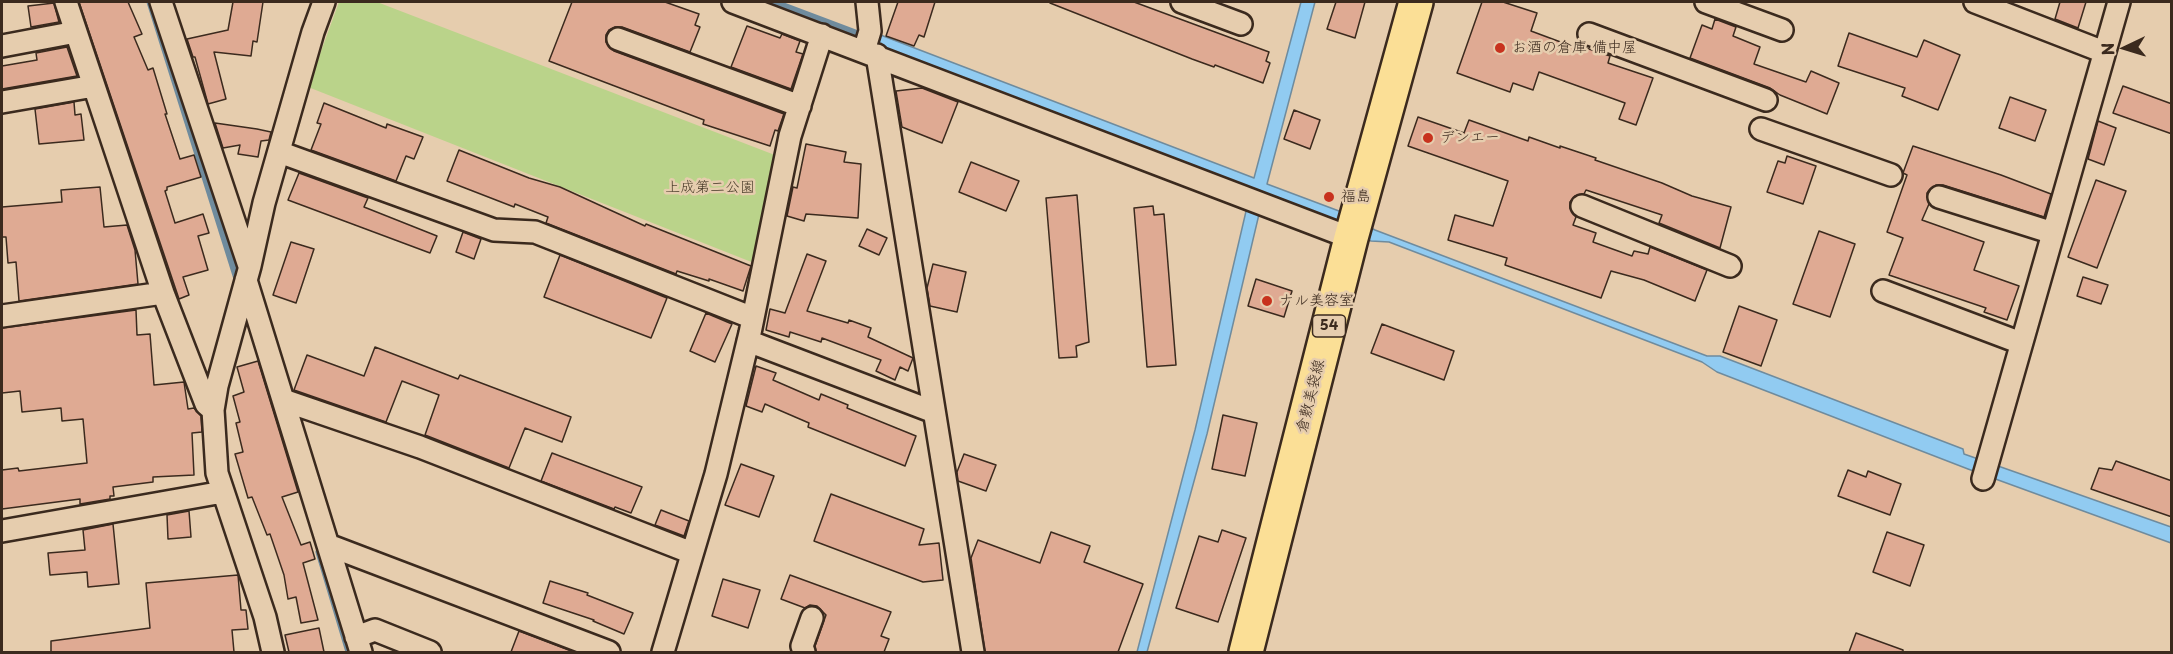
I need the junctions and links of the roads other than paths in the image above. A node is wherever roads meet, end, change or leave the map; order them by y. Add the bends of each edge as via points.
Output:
1 (66, 2) edge
2 (161, 2) edge
3 (324, 2) edge
4 (734, 2) edge
5 (867, 2) edge
6 (1182, 2) edge
7 (1416, 2) edge
8 (1706, 2) edge
9 (1975, 2) edge
10 (2119, 2) edge
11 (1218, 8) edge
12 (1240, 24) dead end
13 (1782, 30) dead end
14 (76, 32) junction
15 (1589, 34) dead end
16 (822, 35) junction
17 (618, 39) dead end
18 (869, 45) junction
19 (2, 46) edge
20 (2104, 52) junction
21 (94, 86) junction
22 (1766, 100) dead end
23 (2, 102) edge
24 (800, 106) junction
25 (1761, 129) dead end
26 (279, 152) junction
27 (1891, 176) dead end
28 (1939, 197) dead end
29 (1582, 206) dead end
30 (2053, 233) junction
31 (1351, 238) junction
32 (1730, 266) dead end
33 (245, 284) junction
34 (1883, 291) dead end
35 (163, 293) junction
36 (2, 316) edge
37 (753, 318) junction
38 (748, 341) junction
39 (2021, 343) junction
40 (283, 400) junction
41 (213, 410) junction
42 (934, 412) junction
43 (1983, 479) dead end
44 (224, 492) junction
45 (2, 531) edge
46 (328, 545) junction
47 (692, 553) junction
48 (812, 618) dead end
49 (359, 645) edge
50 (273, 652) edge
51 (430, 652) edge
52 (609, 652) edge
53 (663, 652) edge
54 (804, 652) edge
55 (973, 652) edge
56 (1246, 652) edge

1 - 14 street
2 - 33 street
3 - 26 street
4 - 16 street
5 - 18 street
6 - 11 street
7 - 31 main road, 倉敷美袋線 / 54
8 - 13 street
9 - 20 street
10 - 20 street
11 - 12 street
14 - 19 street
14 - 21 street
15 - 22 street
16 - 18 street
16 - 24 street
17 - 24 street
18 - 31 street via 1243,198
18 - 42 street
20 - 30 street
21 - 23 street
21 - 35 street
24 - 37 street via 790,136
25 - 27 street
26 - 33 street
26 - 37 street via 494,230 535,232
28 - 30 street
29 - 32 street
30 - 39 street
31 - 56 main road, 倉敷美袋線 / 54
33 - 40 street
33 - 41 street
34 - 39 street
35 - 36 street
35 - 41 street via 206,404
37 - 38 street
38 - 42 street
38 - 47 street via 716,474
39 - 43 street
40 - 46 street
40 - 47 street via 420,447
41 - 44 street via 218,473
42 - 55 street
44 - 45 street
44 - 50 street
46 - 49 street
46 - 52 street
47 - 53 street
48 - 54 street via 802,646
49 - 51 street via 375,630

